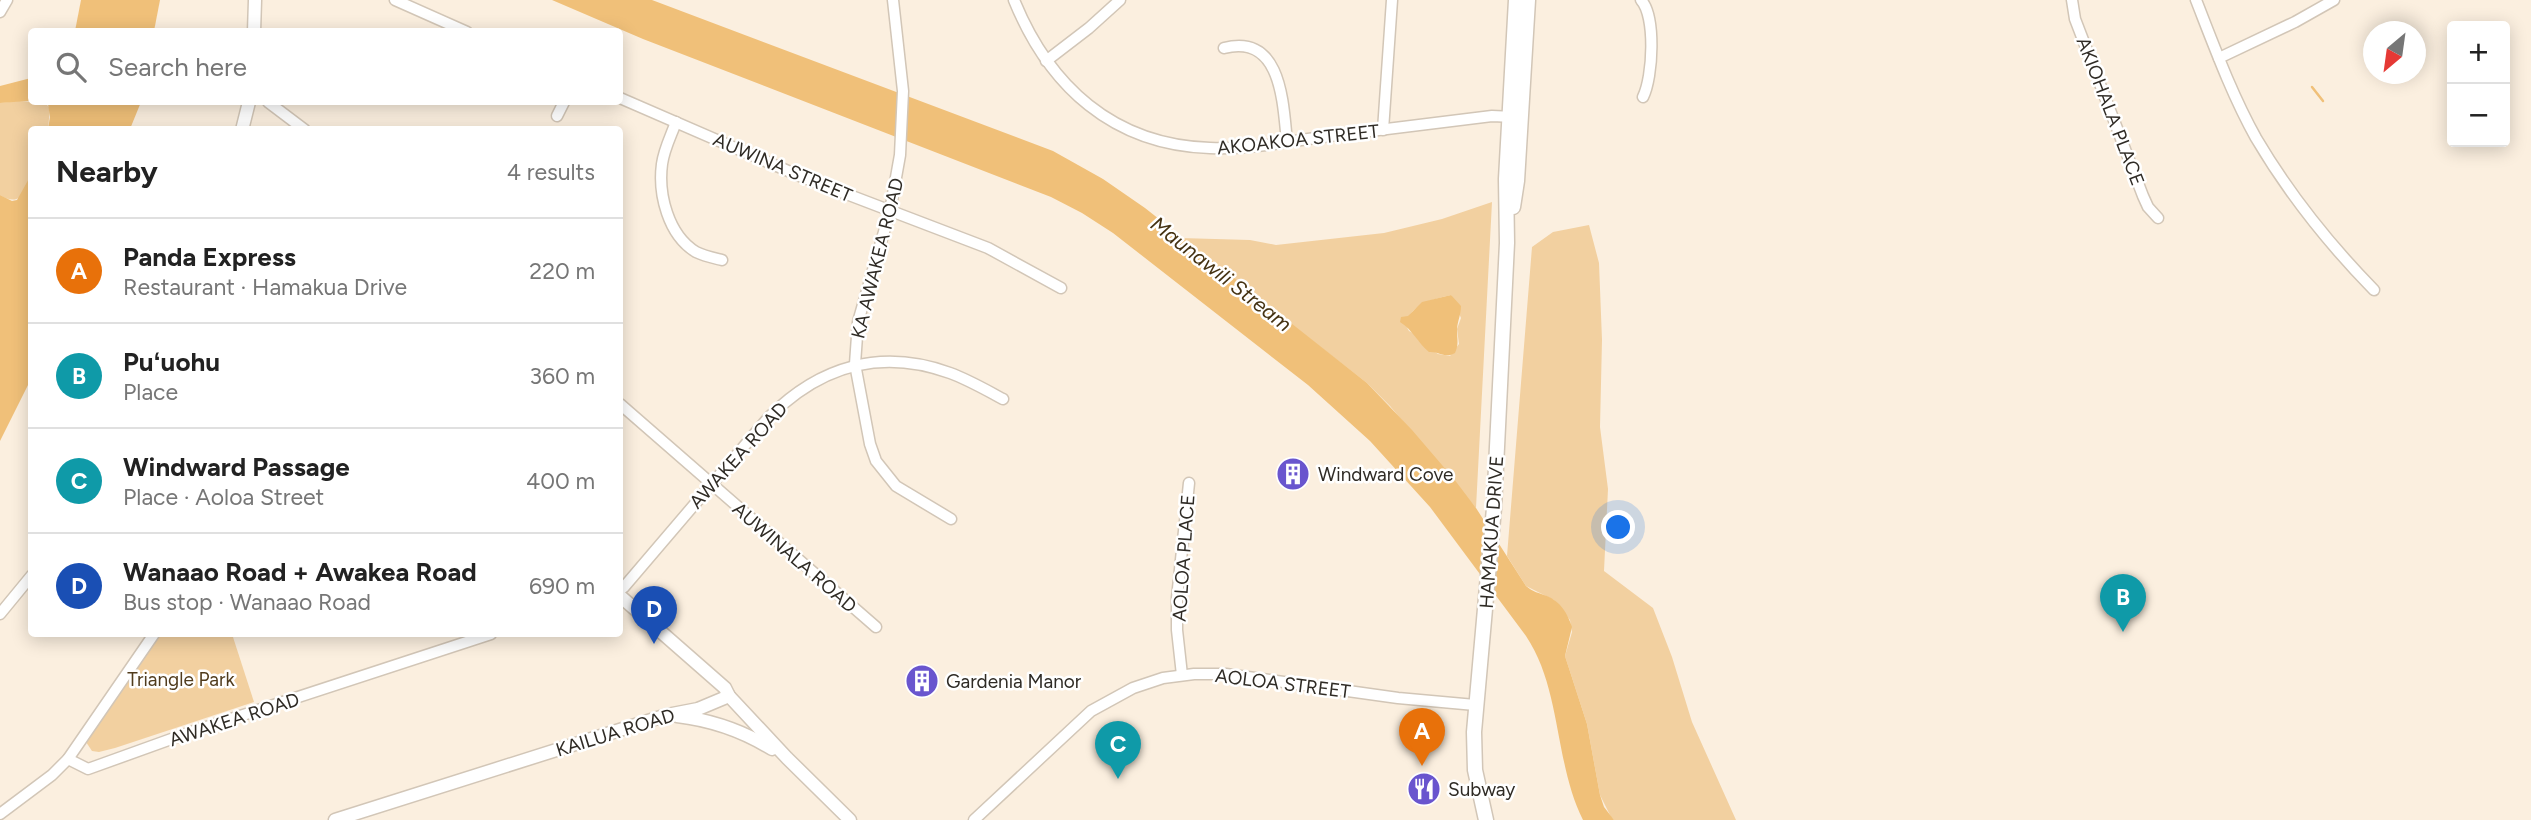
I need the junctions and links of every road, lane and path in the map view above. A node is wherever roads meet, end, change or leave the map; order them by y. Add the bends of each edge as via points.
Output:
1 (7, 0) edge
2 (255, 0) edge
3 (395, 0) edge
4 (893, 0) edge
5 (1014, 0) edge
6 (1120, 0) edge
7 (1392, 0) edge
8 (1516, 0) edge
9 (1528, 0) edge
10 (1641, 0) edge
11 (2071, 0) edge
12 (2196, 0) edge
13 (2334, 0) edge
14 (0, 12) edge
15 (254, 28) edge
16 (458, 28) edge
17 (1224, 48) dead end
18 (2219, 58) junction
19 (1046, 61) junction
20 (1643, 97) dead end
21 (623, 99) edge
22 (248, 105) edge
23 (272, 105) edge
24 (562, 105) edge
25 (557, 116) dead end
26 (1515, 117) junction
27 (676, 122) junction
28 (243, 126) edge
29 (300, 126) edge
30 (1383, 130) junction
31 (1287, 142) junction
32 (890, 211) junction
33 (2158, 218) dead end
34 (722, 260) dead end
35 (1061, 288) dead end
36 (2374, 290) dead end
37 (855, 365) junction
38 (1003, 399) dead end
39 (623, 407) edge
40 (1189, 483) dead end
41 (710, 484) junction
42 (951, 519) dead end
43 (28, 580) edge
44 (623, 588) edge
45 (623, 599) edge
46 (0, 614) edge
47 (876, 627) dead end
48 (152, 637) edge
49 (482, 637) edge
50 (1182, 675) junction
51 (729, 696) junction
52 (1475, 705) junction
53 (667, 715) junction
54 (75, 747) junction
55 (787, 758) junction
56 (68, 759) junction
57 (93, 767) junction
58 (0, 814) edge
59 (360, 816) edge
60 (335, 820) edge
61 (850, 820) edge
62 (974, 820) edge
63 (1486, 820) edge

1 - 14 street
2 - 15 street
3 - 16 street
4 - 32 street, KA AWAKEA ROAD via 903,91 900,155
5 - 19 street, AKOAKOA STREET
6 - 19 street
7 - 30 street
8 - 26 main road, HAMAKUA DRIVE
9 - 26 main road, HAMAKUA DRIVE
10 - 20 street via 1650,17 1649,78
11 - 33 street, AKIOHALA PLACE via 2143,196
12 - 18 street
13 - 18 street
17 - 31 street via 1252,48 1274,70 1281,88
18 - 36 street via 2255,136 2285,184 2323,235
19 - 31 street, AKOAKOA STREET via 1087,103 1145,136 1211,148
21 - 27 street, AUWINA STREET
22 - 28 street
23 - 29 street
24 - 25 street
26 - 30 street, AKOAKOA STREET
26 - 52 main road, HAMAKUA DRIVE via 1517,181 1507,243 1494,508
27 - 32 street, AUWINA STREET
27 - 34 street via 661,174 667,214 690,247
30 - 31 street, AKOAKOA STREET
32 - 35 street, AUWINA STREET via 988,248
32 - 37 street, KA AWAKEA ROAD via 858,322
37 - 38 street, AWAKEA ROAD via 899,363 936,368
37 - 41 street, AWAKEA ROAD via 788,399
37 - 42 street, KA AWAKEA ROAD via 876,461 896,486
39 - 41 street, AUWINALA ROAD
40 - 50 street, AOLOA PLACE via 1177,598
41 - 44 street, AWAKEA ROAD
41 - 47 street, AUWINALA ROAD
43 - 46 street
45 - 51 street
48 - 54 street
49 - 57 street, AWAKEA ROAD
50 - 52 street, AOLOA STREET via 1226,674
50 - 62 street, AOLOA STREET via 1133,688 1091,711
51 - 53 street, KAILUA ROAD
51 - 55 street
52 - 63 main road, HAMAKUA DRIVE via 1475,770
53 - 55 street via 722,726
53 - 59 street, KAILUA ROAD
54 - 56 street
54 - 57 street
55 - 61 street
56 - 57 street
56 - 58 street
59 - 60 street, KAILUA ROAD

